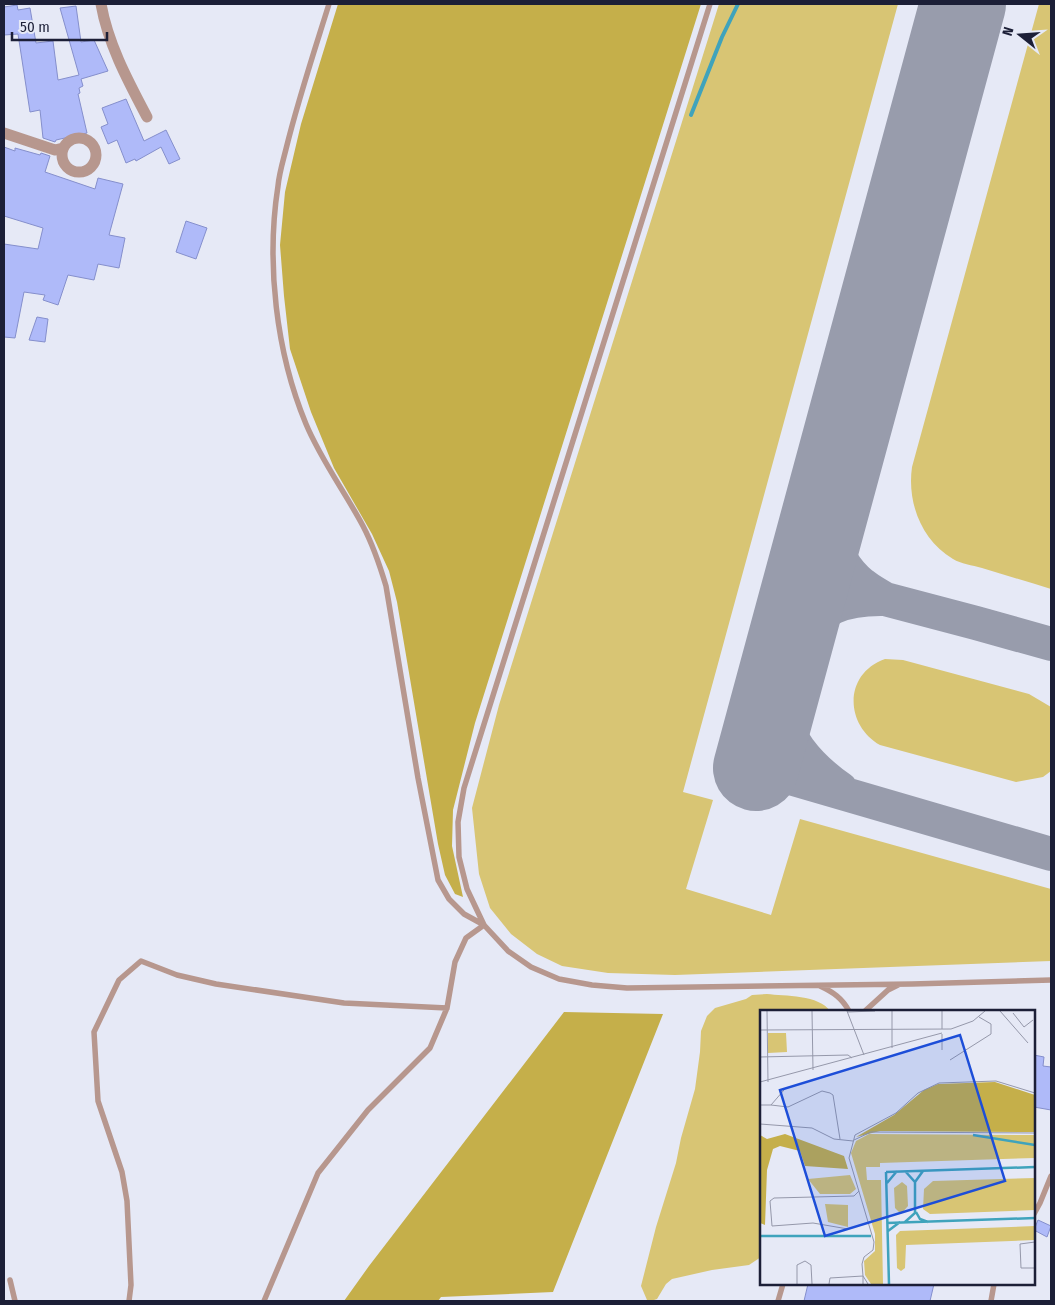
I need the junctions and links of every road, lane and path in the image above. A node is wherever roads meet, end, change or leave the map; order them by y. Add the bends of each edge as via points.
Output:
1 (100, 4) edge
2 (329, 4) edge
3 (710, 4) edge
4 (147, 117) dead end
5 (4, 133) edge
6 (63, 148) dead end
7 (484, 925) junction
8 (1051, 980) edge
9 (900, 984) junction
10 (818, 985) junction
11 (447, 1008) junction
12 (848, 1010) edge
13 (866, 1010) edge
14 (1051, 1176) edge
15 (1035, 1212) edge
16 (10, 1280) dead end
17 (783, 1285) edge
18 (994, 1285) edge
19 (15, 1301) edge
20 (129, 1301) edge
21 (264, 1301) edge
22 (778, 1301) edge
23 (991, 1301) edge

1 - 4 street via 105,26
2 - 7 lane via 293,118 278,185 273,239 274,290 282,341 307,426 364,527 380,565 388,594 438,880 449,899 464,914
3 - 7 lane via 464,788 458,822 459,857 467,889
5 - 6 street via 55,150
7 - 10 lane via 508,951 531,967 567,981 627,988
7 - 11 lane via 466,938 455,962
8 - 9 lane
9 - 10 lane
9 - 13 lane via 888,990
10 - 12 lane via 834,992
11 - 20 lane via 344,1003 216,984 177,975 141,961 119,980 94,1032 98,1100 122,1172 127,1201
11 - 21 lane via 430,1048 368,1110 318,1173
14 - 15 lane
16 - 19 lane
17 - 22 lane
18 - 23 lane

